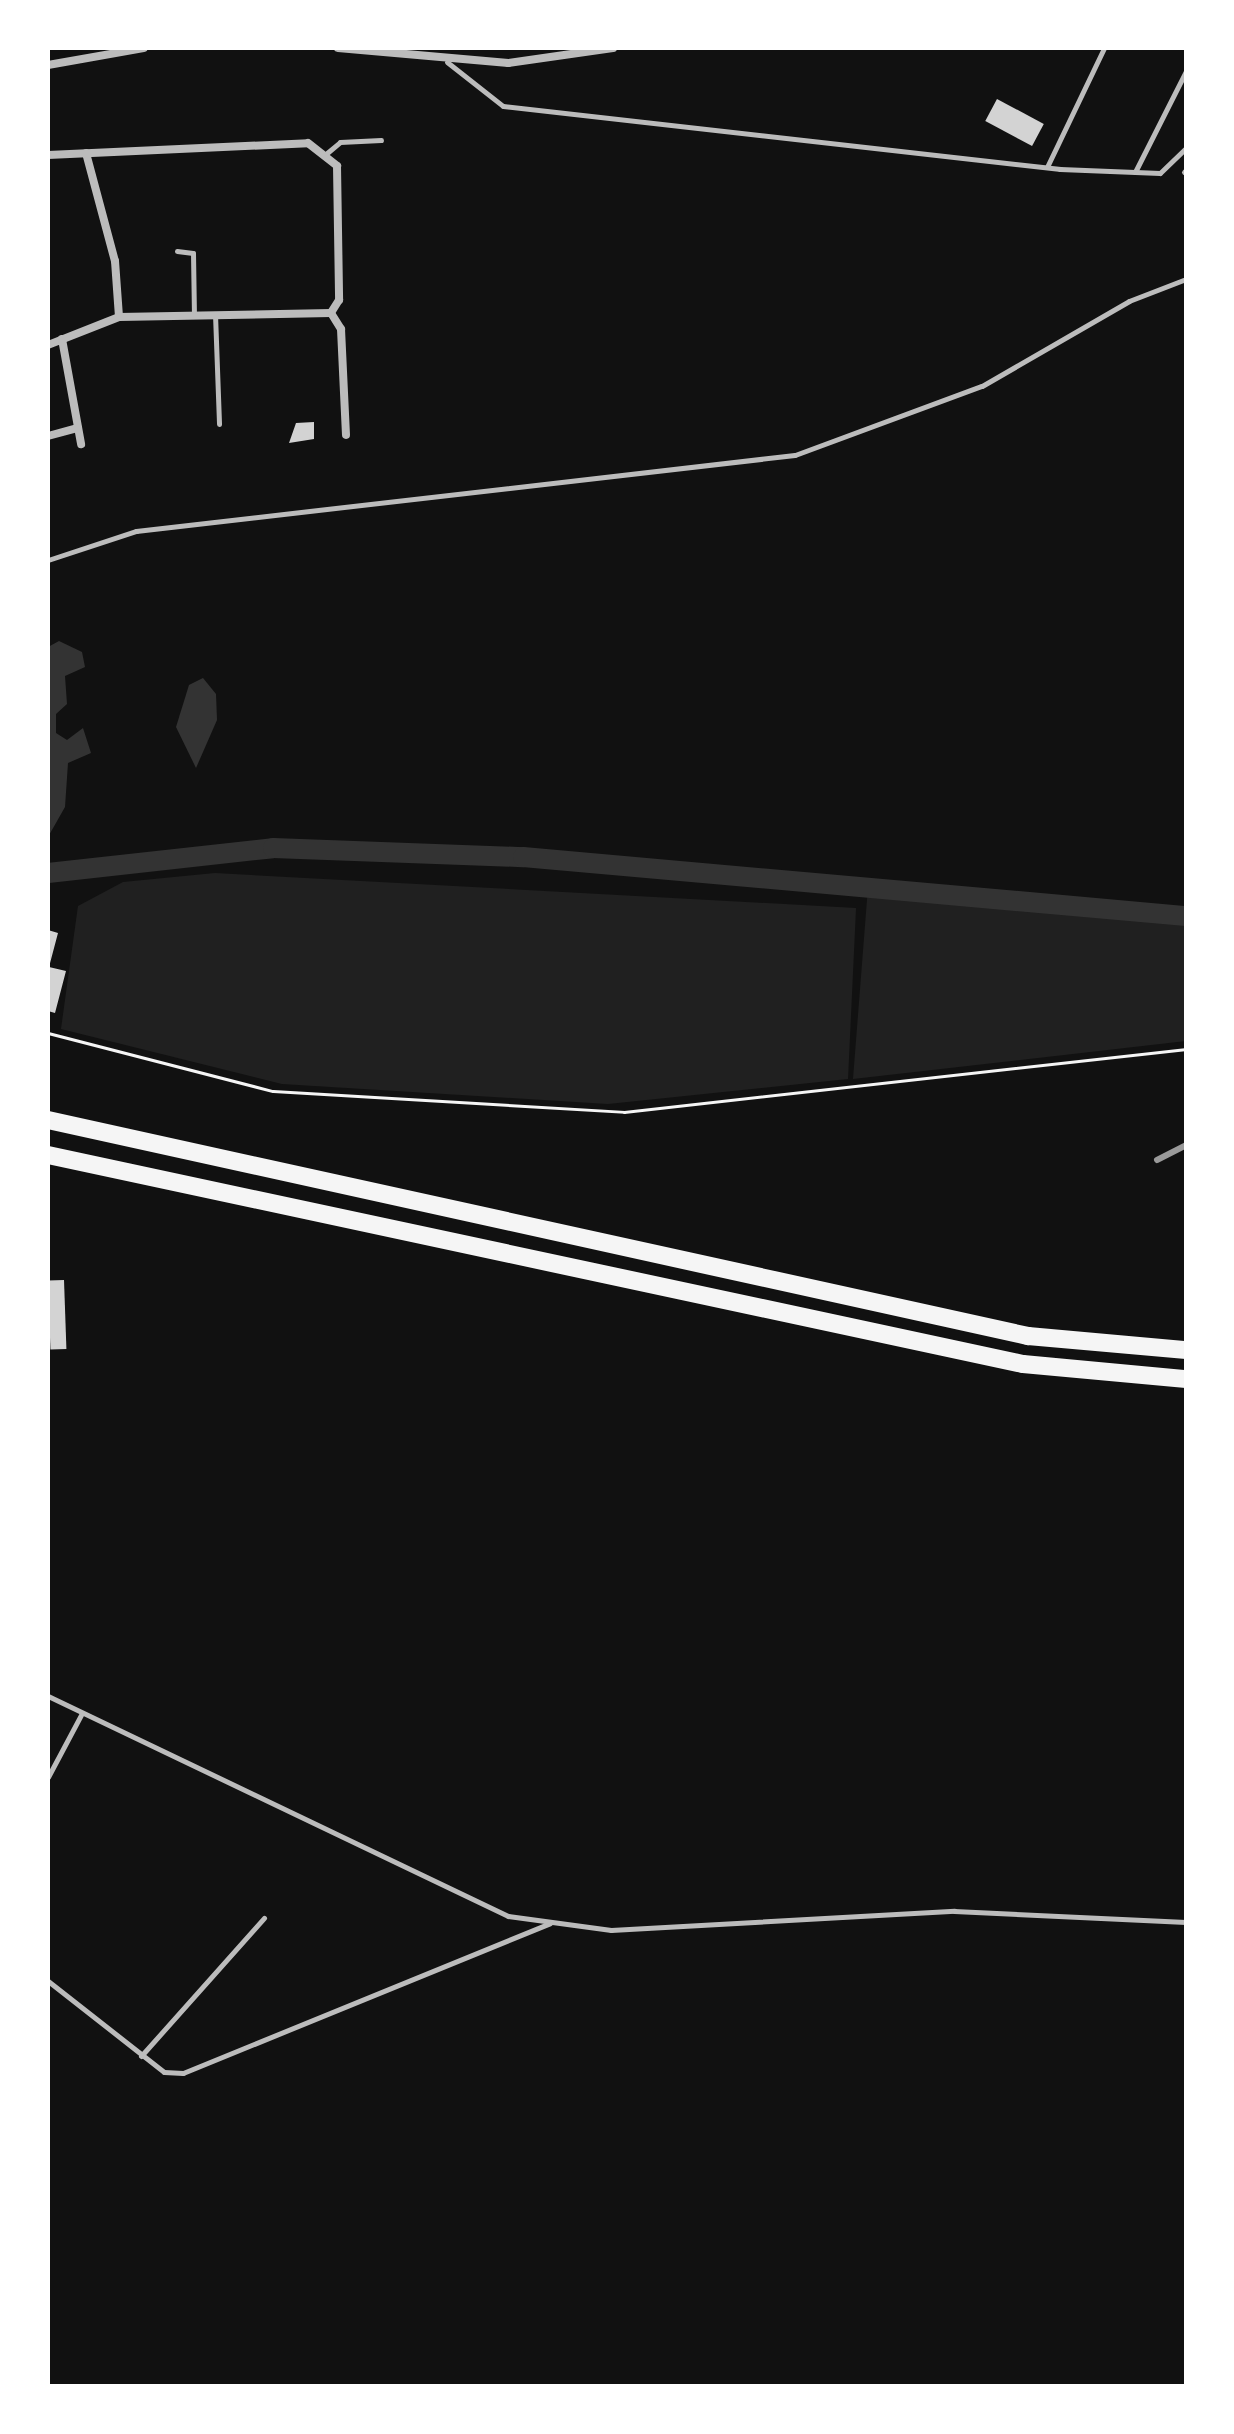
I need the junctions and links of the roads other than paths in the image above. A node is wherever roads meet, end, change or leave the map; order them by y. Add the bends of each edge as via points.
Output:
1 (144, 48) edge
2 (338, 48) edge
3 (613, 48) edge
4 (1104, 48) edge
5 (447, 62) junction
6 (48, 65) edge
7 (1186, 71) edge
8 (381, 140) dead end
9 (1186, 148) edge
10 (86, 153) junction
11 (327, 153) junction
12 (48, 155) edge
13 (1047, 167) junction
14 (1135, 172) junction
15 (177, 251) dead end
16 (1186, 279) edge
17 (215, 313) junction
18 (331, 313) junction
19 (194, 314) junction
20 (119, 317) junction
21 (62, 339) junction
22 (48, 345) edge
23 (219, 424) dead end
24 (78, 428) junction
25 (346, 435) dead end
26 (48, 436) edge
27 (81, 444) dead end
28 (48, 560) edge
29 (48, 1120) edge
30 (48, 1155) edge
31 (1186, 1350) edge
32 (1186, 1379) edge
33 (48, 1696) edge
34 (82, 1713) junction
35 (48, 1777) edge
36 (264, 1918) dead end
37 (1186, 1922) edge
38 (550, 1923) junction
39 (48, 1981) edge
40 (141, 2056) junction

1 - 6 street
2 - 5 street
3 - 5 street via 508,63
4 - 13 lane
5 - 13 lane via 503,106
7 - 14 lane
8 - 11 lane via 340,142
9 - 14 lane via 1160,173
10 - 11 street via 308,143
10 - 12 street
10 - 20 street via 115,261
11 - 18 street via 337,181 339,300
13 - 14 lane
15 - 19 lane via 193,253
16 - 28 lane via 1129,301 982,386 795,455 136,531
17 - 18 street
17 - 19 street
17 - 23 lane
18 - 25 street via 341,329
19 - 20 street
20 - 21 street
21 - 22 street
21 - 24 street
24 - 26 street
24 - 27 street
29 - 31 highway via 1028,1336
30 - 32 highway via 1023,1364
33 - 34 lane
34 - 35 lane
34 - 38 lane via 471,1904
36 - 40 lane
37 - 38 lane via 954,1911 699,1928
38 - 40 lane via 183,2073 164,2072
39 - 40 lane

